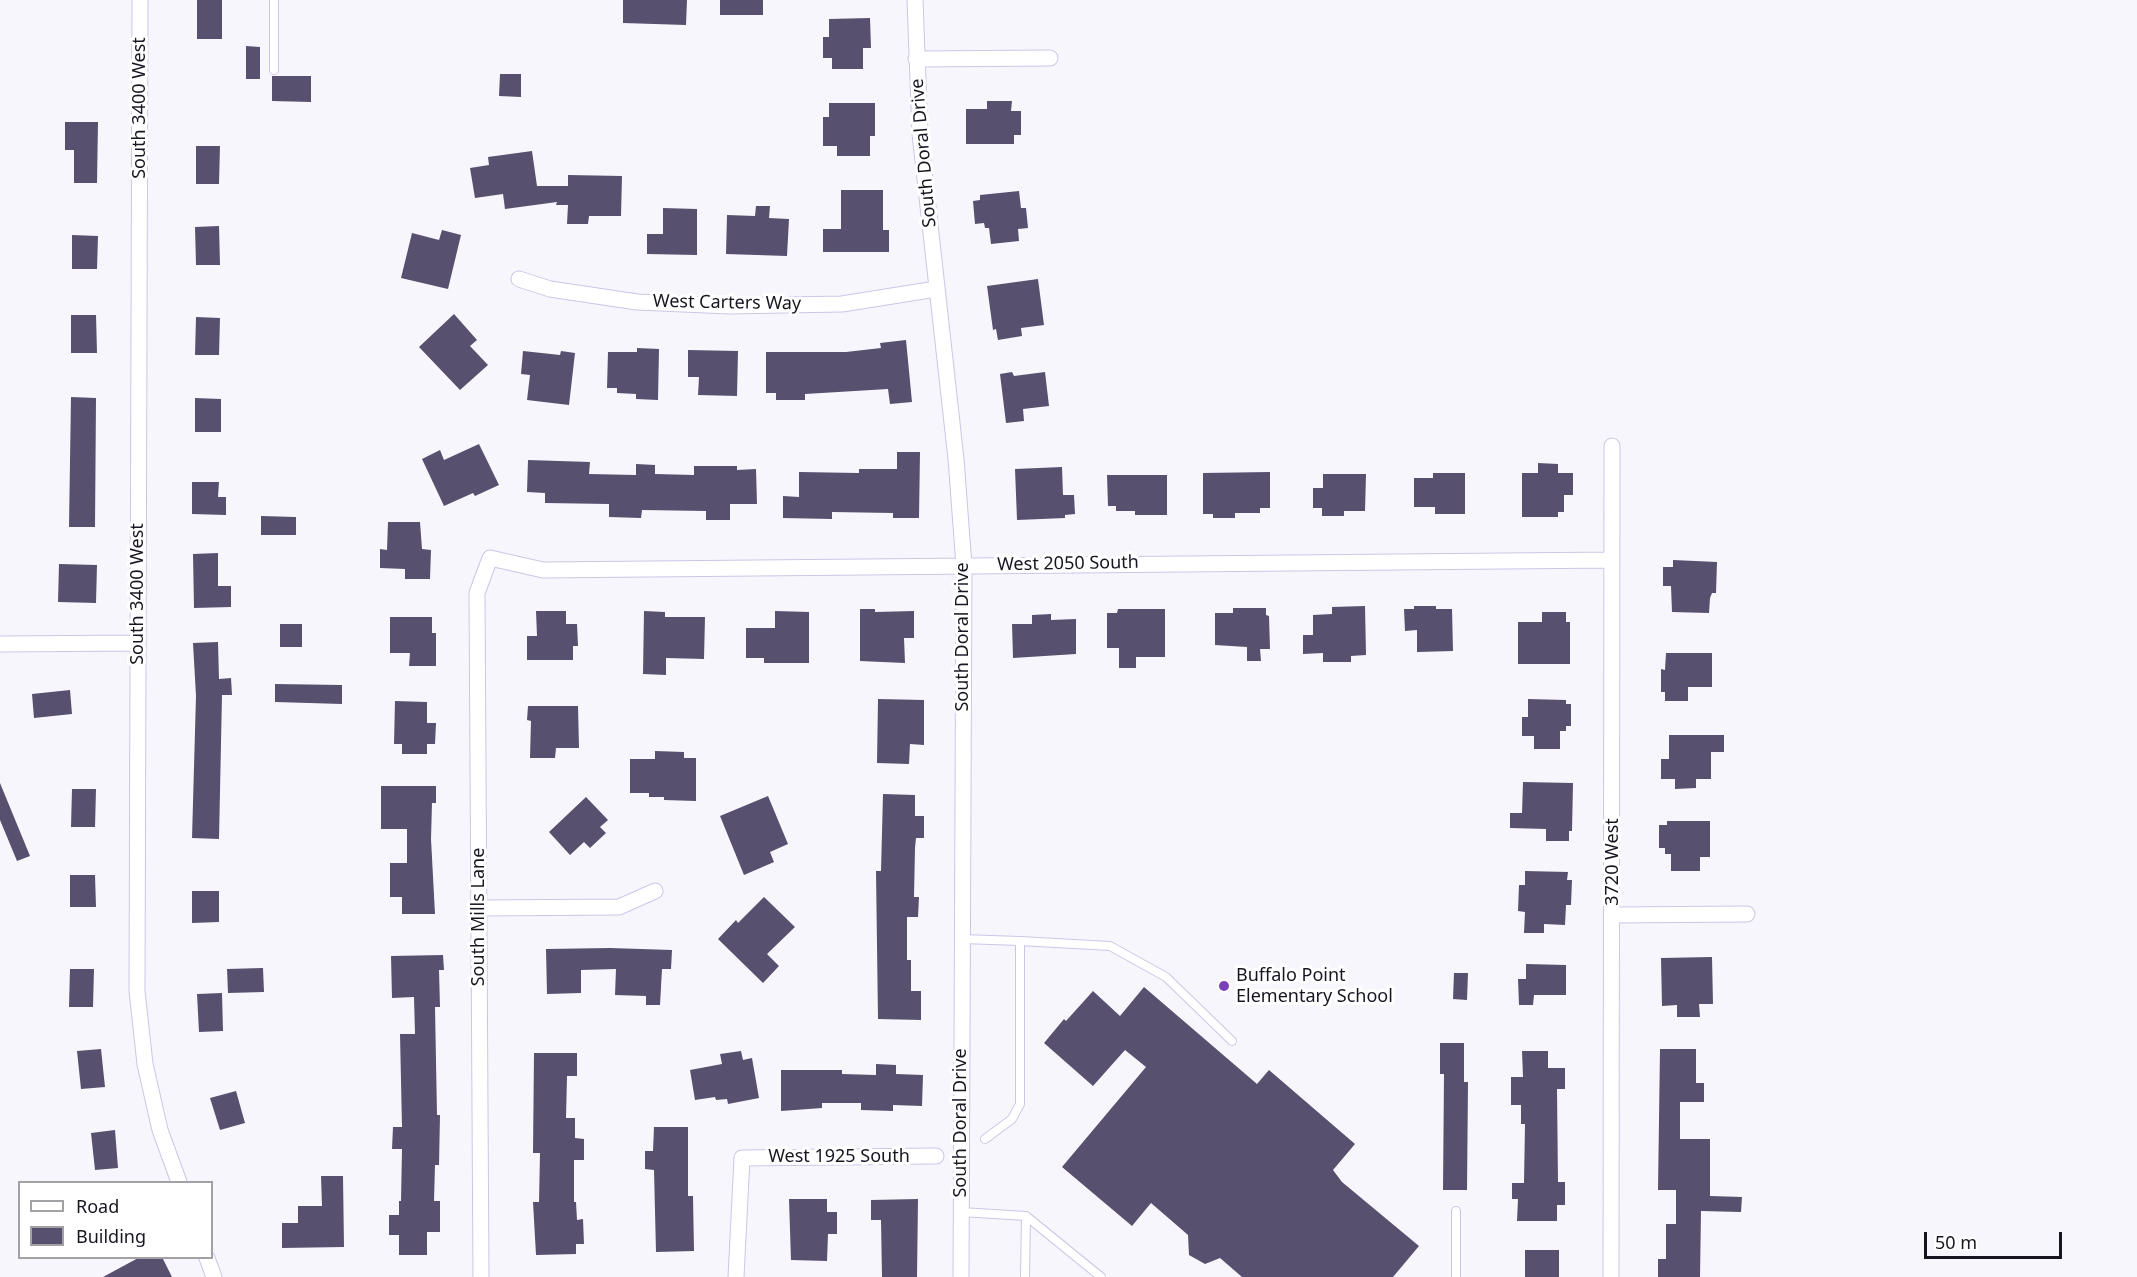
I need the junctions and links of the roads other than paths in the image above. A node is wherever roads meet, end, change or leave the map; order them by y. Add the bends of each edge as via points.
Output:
1 (140, 0) edge
2 (274, 0) edge
3 (915, 0) edge
4 (916, 58) junction
5 (1050, 58) dead end
6 (274, 70) dead end
7 (519, 279) dead end
8 (936, 289) junction
9 (1612, 446) dead end
10 (490, 558) joint
11 (1612, 560) junction
12 (964, 566) junction
13 (0, 644) edge
14 (138, 644) junction
15 (655, 891) dead end
16 (479, 908) junction
17 (1747, 914) dead end
18 (1613, 915) junction
19 (961, 939) junction
20 (1020, 941) junction
21 (1232, 1041) dead end
22 (985, 1139) dead end
23 (936, 1156) dead end
24 (179, 1181) edge
25 (1456, 1211) dead end
26 (961, 1212) junction
27 (1026, 1216) junction
28 (208, 1259) edge
29 (214, 1277) edge
30 (481, 1277) edge
31 (736, 1277) edge
32 (962, 1277) edge
33 (1025, 1277) edge
34 (1101, 1277) edge
35 (1456, 1277) edge
36 (1611, 1277) edge

1 - 14 street, South 3400 West
2 - 6 lane
3 - 4 street, South Doral Drive
4 - 5 street
4 - 8 street, South Doral Drive
7 - 8 street, West Carters Way via 550,289 637,302 729,306 842,304
8 - 12 street, South Doral Drive
9 - 11 street, 3720 West
10 - 12 street, West 2050 South via 543,570
10 - 16 street, South Mills Lane via 477,593
11 - 12 street, West 2050 South
11 - 18 street, 3720 West
12 - 19 street, South Doral Drive
13 - 14 street
14 - 24 street, South 3400 West via 137,991 147,1075 159,1130
15 - 16 street via 619,907
16 - 30 street, South Mills Lane
17 - 18 street
18 - 36 street, 3720 West
19 - 20 lane
19 - 26 street, South Doral Drive
20 - 21 lane via 1110,946 1166,977
20 - 22 lane via 1020,1104 1011,1119
23 - 31 street, West 1925 South via 742,1158
25 - 35 lane
26 - 27 lane
26 - 32 street, South Doral Drive
27 - 33 lane
27 - 34 lane
28 - 29 street

